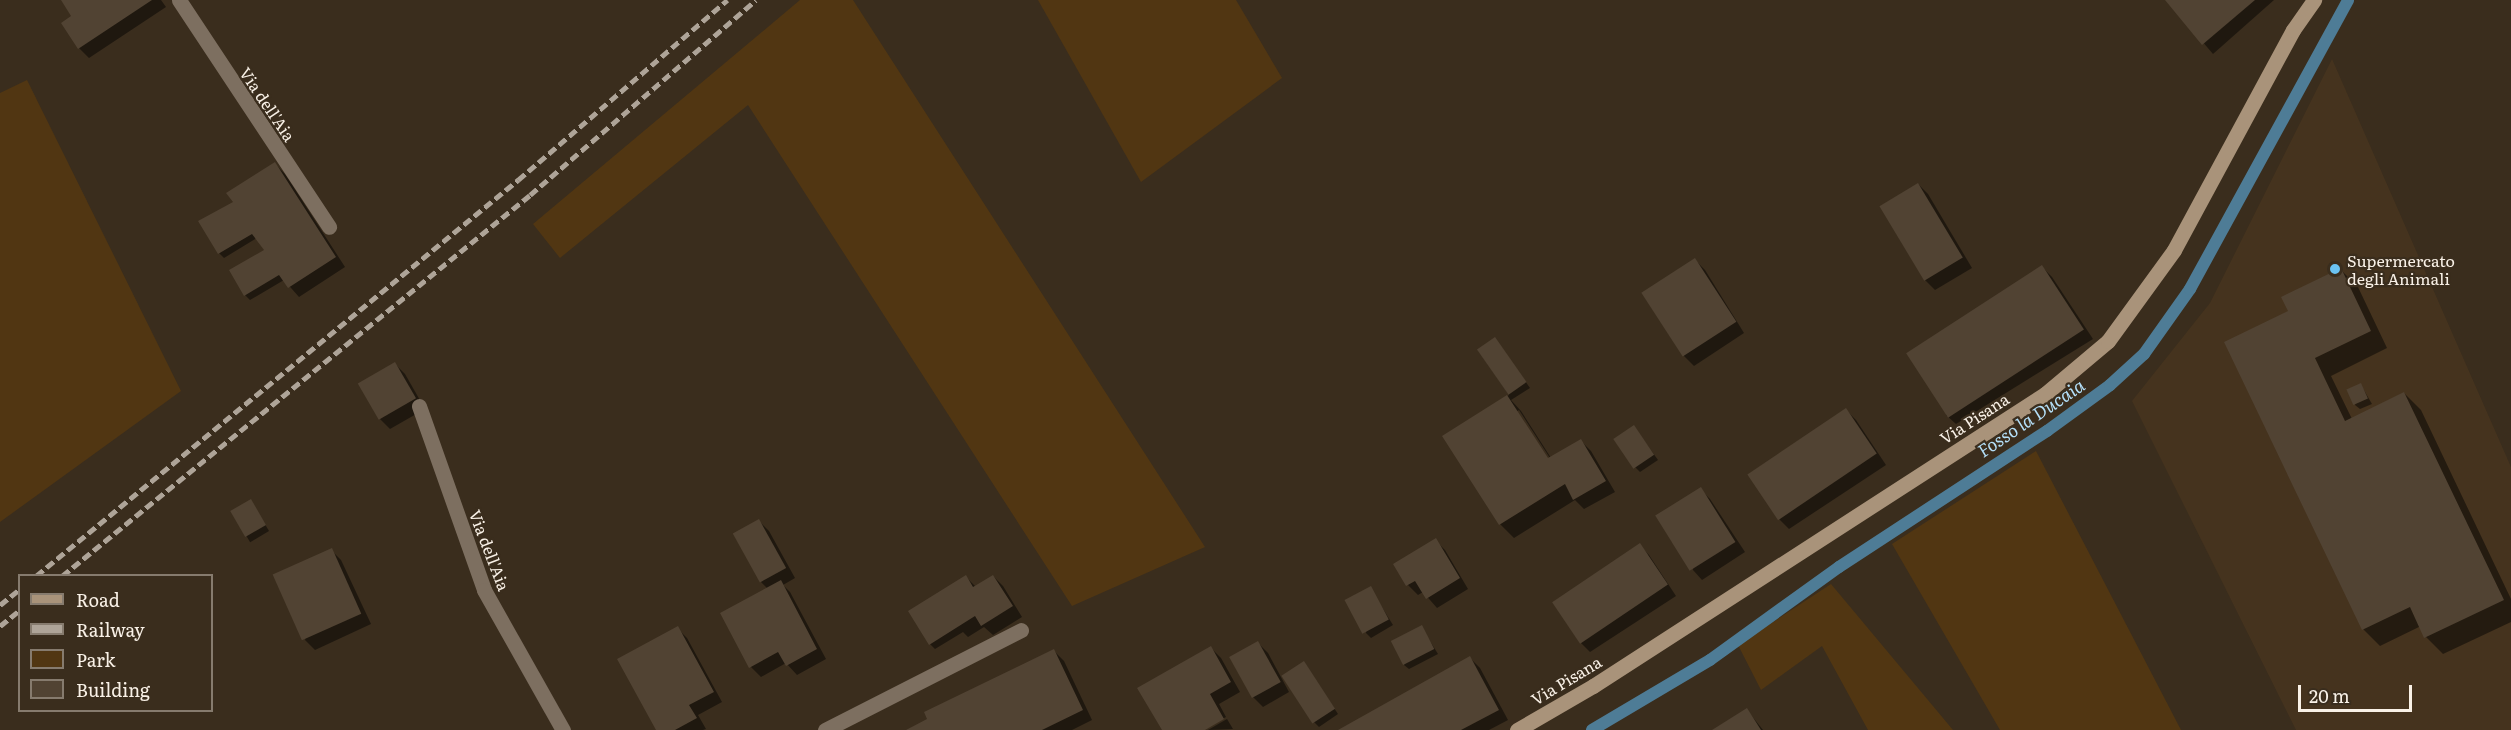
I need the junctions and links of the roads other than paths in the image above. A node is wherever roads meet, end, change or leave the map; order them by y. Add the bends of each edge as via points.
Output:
1 (179, 0) edge
2 (2314, 0) edge
3 (329, 227) dead end
4 (419, 406) dead end
5 (1021, 630) dead end
6 (564, 730) edge
7 (825, 730) edge
8 (1517, 730) edge

1 - 3 street, Via dell'Aia
2 - 8 main road, Via Pisana via 2293,30 2174,250 2108,341 2045,394 1593,686
4 - 6 street, Via dell'Aia via 484,590
5 - 7 street

